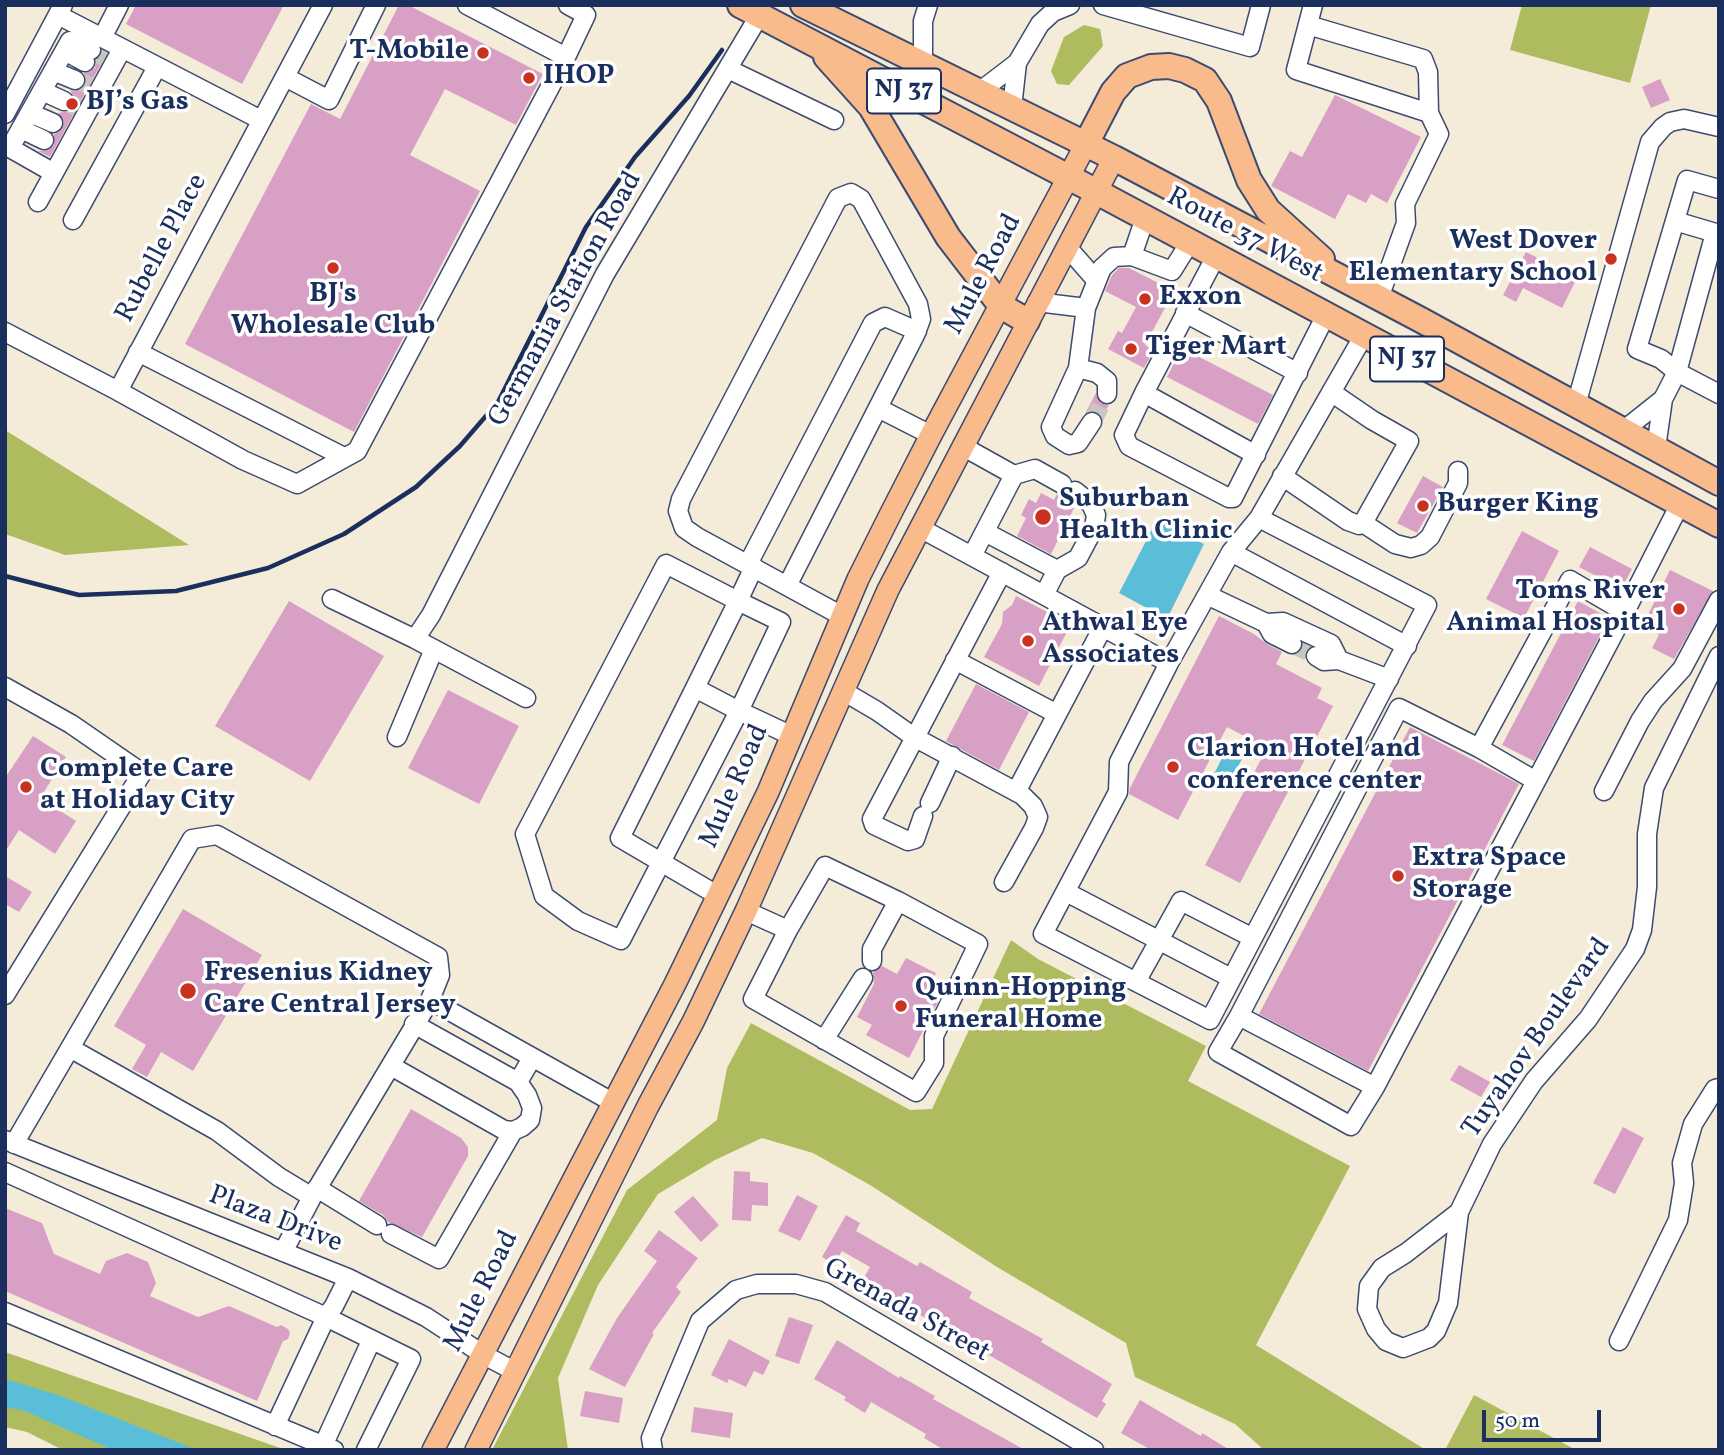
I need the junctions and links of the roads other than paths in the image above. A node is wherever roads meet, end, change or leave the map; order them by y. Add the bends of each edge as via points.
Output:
1 (119, 5) edge
2 (323, 5) edge
3 (376, 5) edge
4 (467, 5) edge
5 (568, 5) edge
6 (803, 5) edge
7 (1103, 5) edge
8 (1249, 5) edge
9 (1261, 5) edge
10 (1313, 5) edge
11 (1057, 7) edge
12 (1125, 8) edge
13 (60, 10) edge
14 (749, 11) edge
15 (926, 13) edge
16 (1308, 25) junction
17 (815, 44) junction
18 (1239, 44) junction
19 (39, 50) junction
20 (896, 51) junction
21 (566, 57) junction
22 (104, 58) junction
23 (59, 60) junction
24 (1017, 63) junction
25 (923, 64) junction
26 (157, 67) junction
27 (728, 69) junction
28 (285, 77) junction
29 (88, 85) junction
30 (42, 91) junction
31 (979, 92) junction
32 (77, 107) junction
33 (1013, 108) junction
34 (1429, 113) junction
35 (5, 114) edge
36 (261, 120) junction
37 (834, 120) dead end
38 (1719, 127) edge
39 (65, 129) junction
40 (18, 130) edge
41 (1086, 144) junction
42 (56, 146) junction
43 (1114, 158) junction
44 (54, 173) junction
45 (1068, 178) junction
46 (1719, 189) edge
47 (1097, 192) junction
48 (38, 202) dead end
49 (1145, 218) junction
50 (73, 220) dead end
51 (1675, 221) junction
52 (1717, 233) edge
53 (1190, 242) junction
54 (1067, 247) junction
55 (1132, 256) junction
56 (1216, 256) junction
57 (1096, 280) junction
58 (1349, 283) junction
59 (1379, 298) junction
60 (1001, 306) junction
61 (1086, 308) junction
62 (1032, 312) junction
63 (1185, 313) junction
64 (1326, 315) junction
65 (917, 331) junction
66 (5, 332) edge
67 (1364, 335) junction
68 (138, 352) junction
69 (1078, 368) junction
70 (1677, 372) junction
71 (1298, 373) junction
72 (118, 391) junction
73 (1331, 392) junction
74 (1144, 393) junction
75 (1107, 394) dead end
76 (1719, 394) edge
77 (1663, 399) junction
78 (1576, 405) junction
79 (878, 408) junction
80 (1092, 422) tunnel mouth
81 (1624, 430) junction
82 (931, 435) junction
83 (962, 446) junction
84 (1656, 448) junction
85 (1256, 455) junction
86 (344, 457) junction
87 (1458, 471) dead end
88 (1014, 475) junction
89 (1282, 476) junction
90 (1719, 483) edge
91 (1680, 504) junction
92 (890, 515) junction
93 (1259, 517) junction
94 (1363, 523) junction
95 (1719, 525) edge
96 (920, 528) junction
97 (985, 532) junction
98 (1231, 552) junction
99 (972, 556) junction
100 (746, 564) junction
101 (1058, 570) junction
102 (1002, 572) junction
103 (787, 586) junction
104 (1044, 595) junction
105 (1207, 595) junction
106 (332, 599) dead end
107 (1719, 600) edge
108 (738, 601) junction
109 (1625, 612) junction
110 (842, 616) junction
111 (1265, 623) junction
112 (1103, 627) junction
113 (871, 628) junction
114 (415, 639) junction
115 (1292, 644) tunnel mouth
116 (1407, 646) junction
117 (434, 649) junction
118 (1316, 656) tunnel mouth
119 (1719, 656) edge
120 (955, 660) junction
121 (1339, 660) junction
122 (1169, 663) junction
123 (1389, 679) junction
124 (5, 687) edge
125 (695, 688) junction
126 (843, 691) junction
127 (526, 698) dead end
128 (739, 711) junction
129 (1057, 714) junction
130 (790, 735) junction
131 (397, 737) dead end
132 (914, 737) junction
133 (1479, 748) junction
134 (951, 756) junction
135 (1536, 780) junction
136 (1604, 791) dead end
137 (1016, 792) junction
138 (659, 863) junction
139 (1004, 882) dead end
140 (1066, 892) junction
141 (717, 895) junction
142 (898, 901) junction
143 (746, 911) junction
144 (788, 930) junction
145 (1253, 937) junction
146 (1158, 941) junction
147 (872, 961) dead end
148 (863, 978) dead end
149 (1231, 978) junction
150 (1136, 982) junction
151 (5, 995) edge
152 (430, 1000) junction
153 (1238, 1016) junction
154 (414, 1024) junction
155 (824, 1040) junction
156 (70, 1048) junction
157 (532, 1058) junction
158 (391, 1066) junction
159 (518, 1082) junction
160 (1375, 1087) junction
161 (1719, 1088) edge
162 (614, 1103) junction
163 (513, 1131) junction
164 (9, 1142) edge
165 (5, 1172) edge
166 (315, 1192) junction
167 (1459, 1212) junction
168 (283, 1252) junction
169 (348, 1278) junction
170 (5, 1312) edge
171 (326, 1317) junction
172 (371, 1341) junction
173 (1619, 1341) dead end
174 (484, 1355) junction
175 (516, 1371) junction
176 (275, 1426) junction
177 (328, 1448) edge
178 (366, 1450) edge
179 (433, 1450) edge
180 (475, 1450) edge
181 (653, 1450) edge
182 (1094, 1450) edge

1 - 22 street
2 - 28 street, Rubelle Place
3 - 28 street via 329,100
4 - 21 street
5 - 21 street via 586,15
6 - 20 highway, Route 37 West / NJ 37
7 - 12 street
8 - 18 street
9 - 18 street via 1250,47
10 - 16 street
11 - 24 street via 1040,24
12 - 18 street
13 - 19 street
13 - 22 street
14 - 17 highway, Route 37 West / NJ 37
14 - 27 street, Germania Station Road
15 - 20 street
15 - 25 street
16 - 34 street via 1423,59 1428,72
16 - 34 street via 1296,69
17 - 45 highway, Route 37 West / NJ 37
17 - 60 highway via 871,107 948,237
19 - 23 street
19 - 35 street
20 - 25 highway, Route 37 West / NJ 37
21 - 86 street via 357,451
22 - 23 street via 71,41
22 - 26 street
22 - 29 street
23 - 29 street
23 - 30 street
24 - 31 street
24 - 33 street
25 - 31 highway, Route 37 West / NJ 37
26 - 36 street
26 - 50 street
27 - 37 street
27 - 114 street, Germania Station Road via 605,274
28 - 36 street, Rubelle Place
29 - 32 street
30 - 32 street
30 - 40 street
31 - 33 highway, Route 37 West / NJ 37
32 - 39 street
33 - 41 highway, Route 37 West / NJ 37
34 - 59 street via 1439,134 1405,204 1406,223
36 - 68 street, Rubelle Place
38 - 78 street via 1684,119 1663,127 1650,142
39 - 40 street
39 - 42 street
40 - 42 street
40 - 44 street via 10,148
41 - 43 highway, Route 37 West / NJ 37
41 - 45 main road, Mule Road
41 - 58 highway via 1113,92 1127,76 1169,66 1205,80 1219,101 1249,180 1268,210
42 - 44 street
43 - 47 main road, Mule Road
43 - 58 highway, Route 37 West / NJ 37
44 - 48 street
45 - 47 highway, Route 37 West / NJ 37
45 - 60 main road, Mule Road
46 - 51 street via 1687,180
47 - 49 highway, Route 37 West / NJ 37
47 - 54 main road, Mule Road
49 - 53 highway, Route 37 West / NJ 37
49 - 55 street
51 - 52 street
51 - 70 street via 1637,349
52 - 70 street
53 - 55 street via 1172,271
53 - 56 highway, Route 37 West / NJ 37
54 - 57 street
54 - 62 main road, Mule Road
55 - 57 street via 1114,257
56 - 63 street
56 - 64 highway, Route 37 West / NJ 37
57 - 61 street
58 - 59 highway, Route 37 West / NJ 37
59 - 78 highway, Route 37 West / NJ 37
60 - 62 highway
60 - 82 main road, Mule Road
61 - 62 street
61 - 69 street
62 - 83 main road, Mule Road
63 - 71 street
63 - 74 street
64 - 67 highway, Route 37 West / NJ 37
64 - 71 street
65 - 79 street
65 - 100 street via 885,317 873,323
65 - 100 street via 921,319 918,304 860,199 851,193 838,198 681,499 678,511 684,528
66 - 72 street
67 - 73 street
67 - 91 highway, Route 37 West / NJ 37
68 - 72 street, Rubelle Place
68 - 86 street
69 - 75 street via 1107,381
69 - 80 street via 1051,427 1055,436 1069,445 1078,443
70 - 76 street
70 - 77 street
71 - 85 street
72 - 86 street via 243,460 298,484
73 - 89 street
73 - 94 street via 1409,441
74 - 85 street
74 - 85 street via 1124,435 1129,446 1228,498 1234,498
77 - 81 street
77 - 84 street
78 - 81 highway, Route 37 West / NJ 37
79 - 82 street
79 - 103 street
81 - 84 highway, Route 37 West / NJ 37
82 - 92 main road, Mule Road
83 - 88 street
83 - 96 main road, Mule Road
84 - 90 highway, Route 37 West / NJ 37
87 - 94 street via 1458,483 1430,537 1421,545 1395,544
88 - 97 street
88 - 101 street via 1035,469 1091,504 1096,521 1079,558
89 - 93 street
89 - 94 street via 1349,521
91 - 95 highway, Route 37 West / NJ 37
91 - 109 street
92 - 96 main road
92 - 110 main road, Mule Road
93 - 98 street
93 - 116 street via 1427,605
96 - 99 street
96 - 113 main road, Mule Road
97 - 99 street
97 - 101 street
98 - 105 street
98 - 116 street
99 - 102 street
100 - 103 street
100 - 108 street
101 - 104 street
102 - 104 street
102 - 120 street
103 - 110 street
104 - 112 street
105 - 111 street
105 - 122 street
106 - 114 street
107 - 136 street via 1682,669 1640,721
108 - 125 street
108 - 128 street via 781,622
108 - 138 street via 666,565 525,834 544,896 578,920 621,940
109 - 133 street via 1570,580
109 - 135 street
110 - 113 main road
110 - 130 main road, Mule Road
111 - 115 street via 1272,634
111 - 121 street via 1283,621 1331,644
112 - 122 street
112 - 129 street
113 - 126 main road, Mule Road
114 - 117 street
116 - 123 street
117 - 127 street
117 - 131 street
118 - 121 street
119 - 167 street, Tuyahov Boulevard via 1654,788 1642,930 1635,949 1588,1019 1534,1081 1492,1144
120 - 129 street
120 - 132 street
121 - 123 street
122 - 140 street via 1119,762 1118,792
123 - 145 street
124 - 151 street via 71,724 142,773
125 - 128 street
125 - 138 street via 620,838
126 - 132 street
126 - 143 main road, Mule Road
128 - 130 street
128 - 138 street
129 - 137 street
130 - 141 main road, Mule Road via 768,792
132 - 134 street
132 - 134 street via 872,819 874,825 908,841 915,839
133 - 135 street
133 - 153 street via 1399,708
134 - 137 street
135 - 160 street
137 - 139 street via 1033,806 1038,817
138 - 141 street
140 - 146 street
140 - 150 street via 1043,934
141 - 143 main road
141 - 162 main road, Mule Road
142 - 144 street via 825,866
142 - 147 street via 872,949
142 - 155 street via 978,944 934,1036 934,1063 916,1092
143 - 144 street
143 - 175 main road, Mule Road
144 - 155 street via 753,999
145 - 146 street via 1181,901
145 - 149 street
146 - 149 street
146 - 150 street
148 - 155 street
149 - 150 street via 1210,1020
152 - 154 street
152 - 156 street via 440,975 438,957 217,835 192,839
152 - 157 street
153 - 160 street
153 - 160 street via 1218,1052 1351,1126
154 - 158 street
154 - 159 street
156 - 164 street
156 - 166 street via 217,1131 279,1177
157 - 159 street
157 - 162 street
158 - 163 street via 503,1130
158 - 166 street
159 - 163 street via 532,1108 530,1119
161 - 173 street via 1693,1124 1682,1163 1678,1220
162 - 174 main road, Mule Road
163 - 166 street via 439,1259
164 - 168 street, Plaza Drive
165 - 171 street
166 - 168 street
167 - 167 street, Tuyahov Boulevard via 1382,1268 1369,1286 1367,1309 1386,1341 1403,1348 1436,1331 1448,1303
168 - 169 street, Plaza Drive
169 - 171 street
169 - 174 street, Plaza Drive via 426,1317
170 - 176 street
171 - 172 street
171 - 176 street
172 - 177 street
172 - 178 street via 411,1359
174 - 175 street, Plaza Drive
174 - 179 main road, Mule Road
175 - 180 main road, Mule Road
176 - 177 street
181 - 182 street, Grenada Street via 651,1438 700,1321 736,1290 757,1284 796,1284 825,1292

